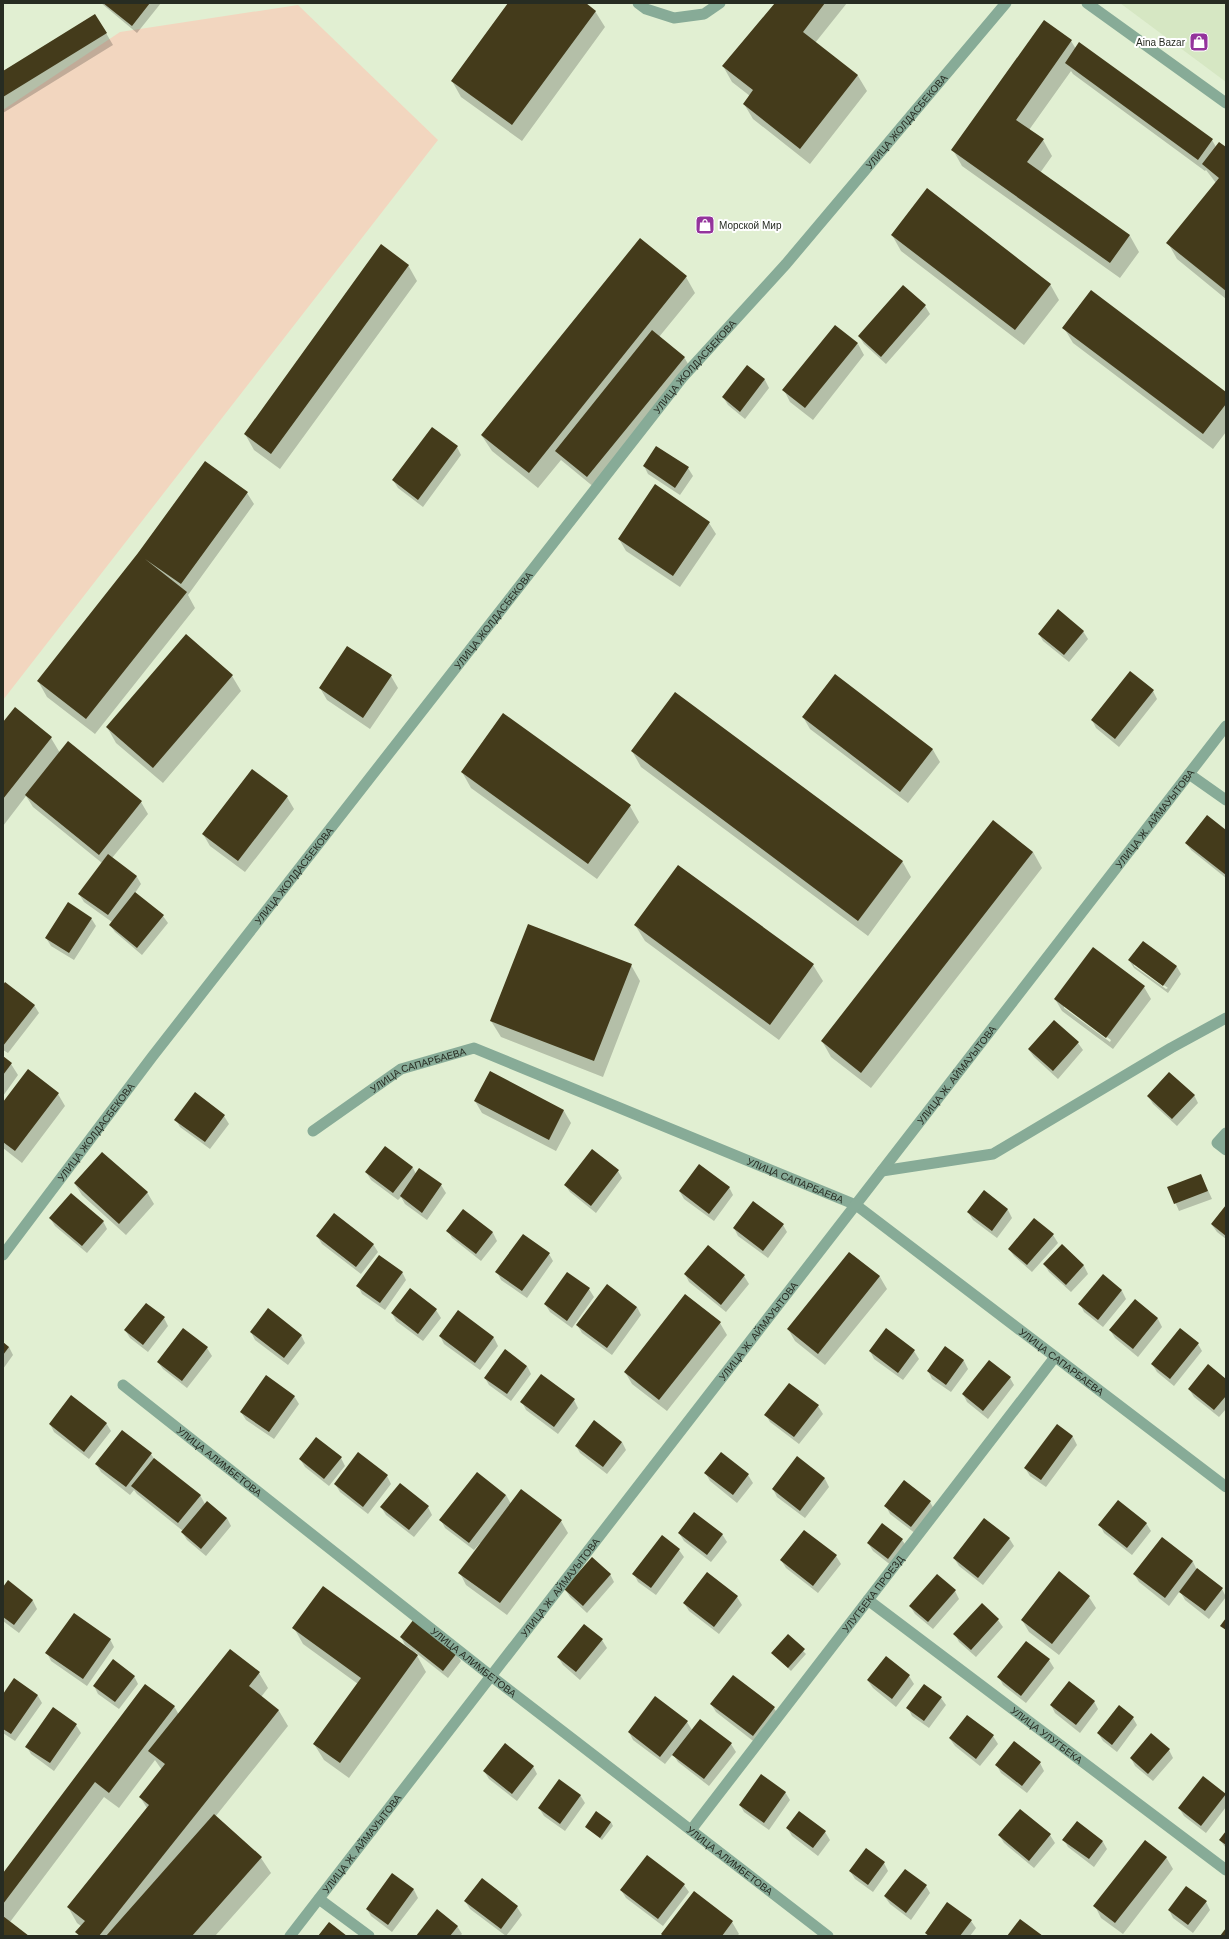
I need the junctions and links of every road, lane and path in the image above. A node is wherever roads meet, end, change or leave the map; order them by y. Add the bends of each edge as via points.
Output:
1 (638, 3) edge
2 (720, 3) edge
3 (1006, 3) edge
4 (1087, 3) edge
5 (1226, 104) edge
6 (1226, 726) edge
7 (1190, 774) junction
8 (1226, 800) edge
9 (1226, 1018) edge
10 (313, 1131) dead end
11 (1226, 1133) edge
12 (1226, 1150) edge
13 (882, 1171) junction
14 (856, 1205) junction
15 (3, 1255) edge
16 (1055, 1357) junction
17 (123, 1384) dead end
18 (1226, 1487) edge
19 (868, 1600) junction
20 (491, 1676) junction
21 (691, 1830) junction
22 (1226, 1870) edge
23 (319, 1899) junction
24 (290, 1936) edge
25 (369, 1936) edge
26 (828, 1936) edge

1 - 2 street via 646,9 674,18 704,14
3 - 15 street, УЛИЦА ЖОЛДАСБЕКОВА via 786,264 682,378 152,1057
4 - 5 street
6 - 7 street, УЛИЦА Ж. АЙМАУЫТОВА
7 - 8 street
7 - 13 street, УЛИЦА Ж. АЙМАУЫТОВА
9 - 13 street via 993,1154
10 - 14 street, УЛИЦА САПАРБАЕВА via 401,1069 474,1048
11 - 12 street via 1217,1143
13 - 14 street, УЛИЦА Ж. АЙМАУЫТОВА
14 - 16 street, УЛИЦА САПАРБАЕВА
14 - 20 street, УЛИЦА Ж. АЙМАУЫТОВА
16 - 18 street, УЛИЦА САПАРБАЕВА
16 - 19 street, УЛУГБЕКА ПРОЕЗД
17 - 20 street, УЛИЦА АЛИМБЕТОВА
19 - 21 street, УЛУГБЕКА ПРОЕЗД
19 - 22 street, УЛИЦА УЛУГБЕКА
20 - 21 street, УЛИЦА АЛИМБЕТОВА
20 - 23 street, УЛИЦА Ж. АЙМАУЫТОВА
21 - 26 street, УЛИЦА АЛИМБЕТОВА
23 - 24 street, УЛИЦА Ж. АЙМАУЫТОВА
23 - 25 street

